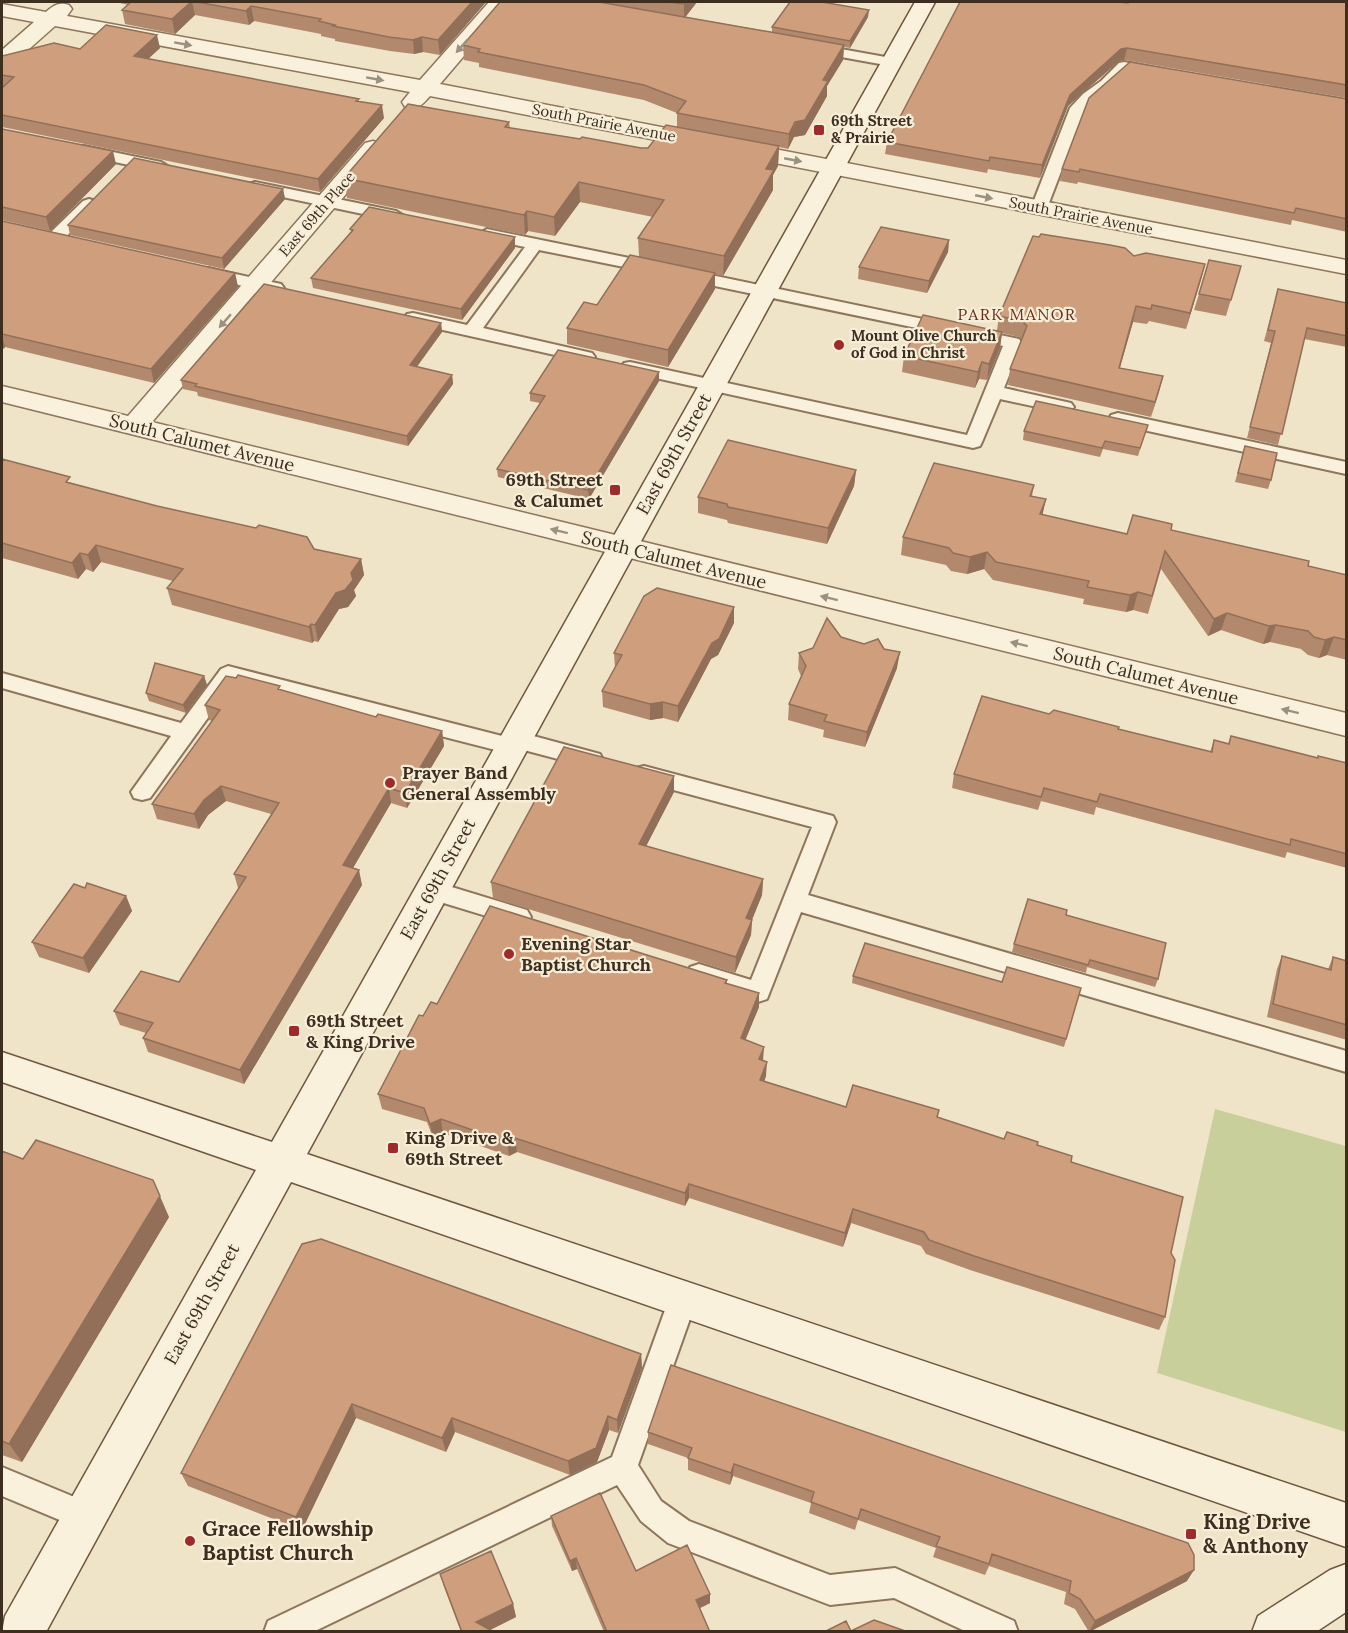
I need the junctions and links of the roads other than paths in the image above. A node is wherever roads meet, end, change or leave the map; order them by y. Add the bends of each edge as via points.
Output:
1 (70, 2) edge
2 (500, 2) edge
3 (923, 2) edge
4 (2, 9) edge
5 (50, 19) junction
6 (799, 46) edge
7 (2, 61) edge
8 (891, 62) junction
9 (1171, 74) edge
10 (425, 88) junction
11 (67, 148) edge
12 (132, 161) junction
13 (833, 168) junction
14 (178, 171) edge
15 (117, 177) edge
16 (235, 183) edge
17 (101, 192) edge
18 (327, 202) junction
19 (1040, 208) junction
20 (412, 219) edge
21 (468, 230) edge
22 (33, 234) edge
23 (54, 239) junction
24 (76, 244) edge
25 (535, 244) junction
26 (1347, 267) edge
27 (187, 268) edge
28 (257, 284) junction
29 (764, 291) junction
30 (298, 292) edge
31 (390, 313) edge
32 (472, 331) junction
33 (712, 385) junction
34 (994, 392) junction
35 (2, 394) edge
36 (134, 426) junction
37 (1347, 468) edge
38 (622, 547) junction
39 (2, 681) edge
40 (1347, 725) edge
41 (185, 732) junction
42 (513, 742) junction
43 (142, 792) dead end
44 (432, 890) junction
45 (795, 901) junction
46 (537, 923) edge
47 (681, 968) edge
48 (1347, 1062) edge
49 (2, 1067) edge
50 (281, 1162) junction
51 (683, 1299) junction
52 (623, 1467) junction
53 (2, 1482) edge
54 (86, 1515) junction
55 (1347, 1525) edge
56 (1347, 1586) edge
57 (25, 1630) edge
58 (279, 1632) edge
59 (1003, 1632) edge
60 (1274, 1632) edge

1 - 5 street
2 -> 10 street, East 69th Place
3 - 8 street, East 69th Street
4 - 5 street, South Prairie Avenue
5 - 7 street
5 -> 10 street, South Prairie Avenue
6 - 8 lane
8 - 13 street, East 69th Street
9 - 19 lane via 1124,66 1083,101
10 -> 13 street, South Prairie Avenue
10 - 18 street, East 69th Place
11 - 12 lane
12 - 14 lane
12 - 15 lane
13 -> 19 street, South Prairie Avenue
13 - 29 street, East 69th Street
16 - 18 lane
17 - 23 lane
18 - 20 lane
18 - 28 street, East 69th Place
19 - 26 street, South Prairie Avenue
21 - 25 lane
22 - 23 lane
23 - 24 lane
25 - 29 lane
25 - 32 lane
27 - 28 lane
28 - 30 lane
28 -> 36 street, East 69th Place
29 - 33 street, East 69th Street
29 - 34 lane via 1013,343
31 - 32 lane
32 - 33 lane
33 - 34 lane via 973,442
33 - 38 street, East 69th Street
34 - 37 lane
35 - 36 street, South Calumet Avenue
38 -> 36 street, South Calumet Avenue
40 -> 38 street, South Calumet Avenue
38 - 42 street, East 69th Street
39 - 41 lane
41 - 42 lane via 228,674
41 - 43 lane
42 - 44 street, East 69th Street
42 - 45 lane via 825,822
44 - 46 lane
44 - 50 street, East 69th Street
45 - 47 lane via 758,992
45 - 48 lane
49 - 50 street
50 - 51 street
50 - 54 street, East 69th Street
51 - 52 lane
51 - 55 street
52 - 58 lane
52 - 59 lane via 651,1511 679,1532 830,1590 895,1583
53 - 54 lane
54 - 57 street, East 69th Street
56 - 60 street

